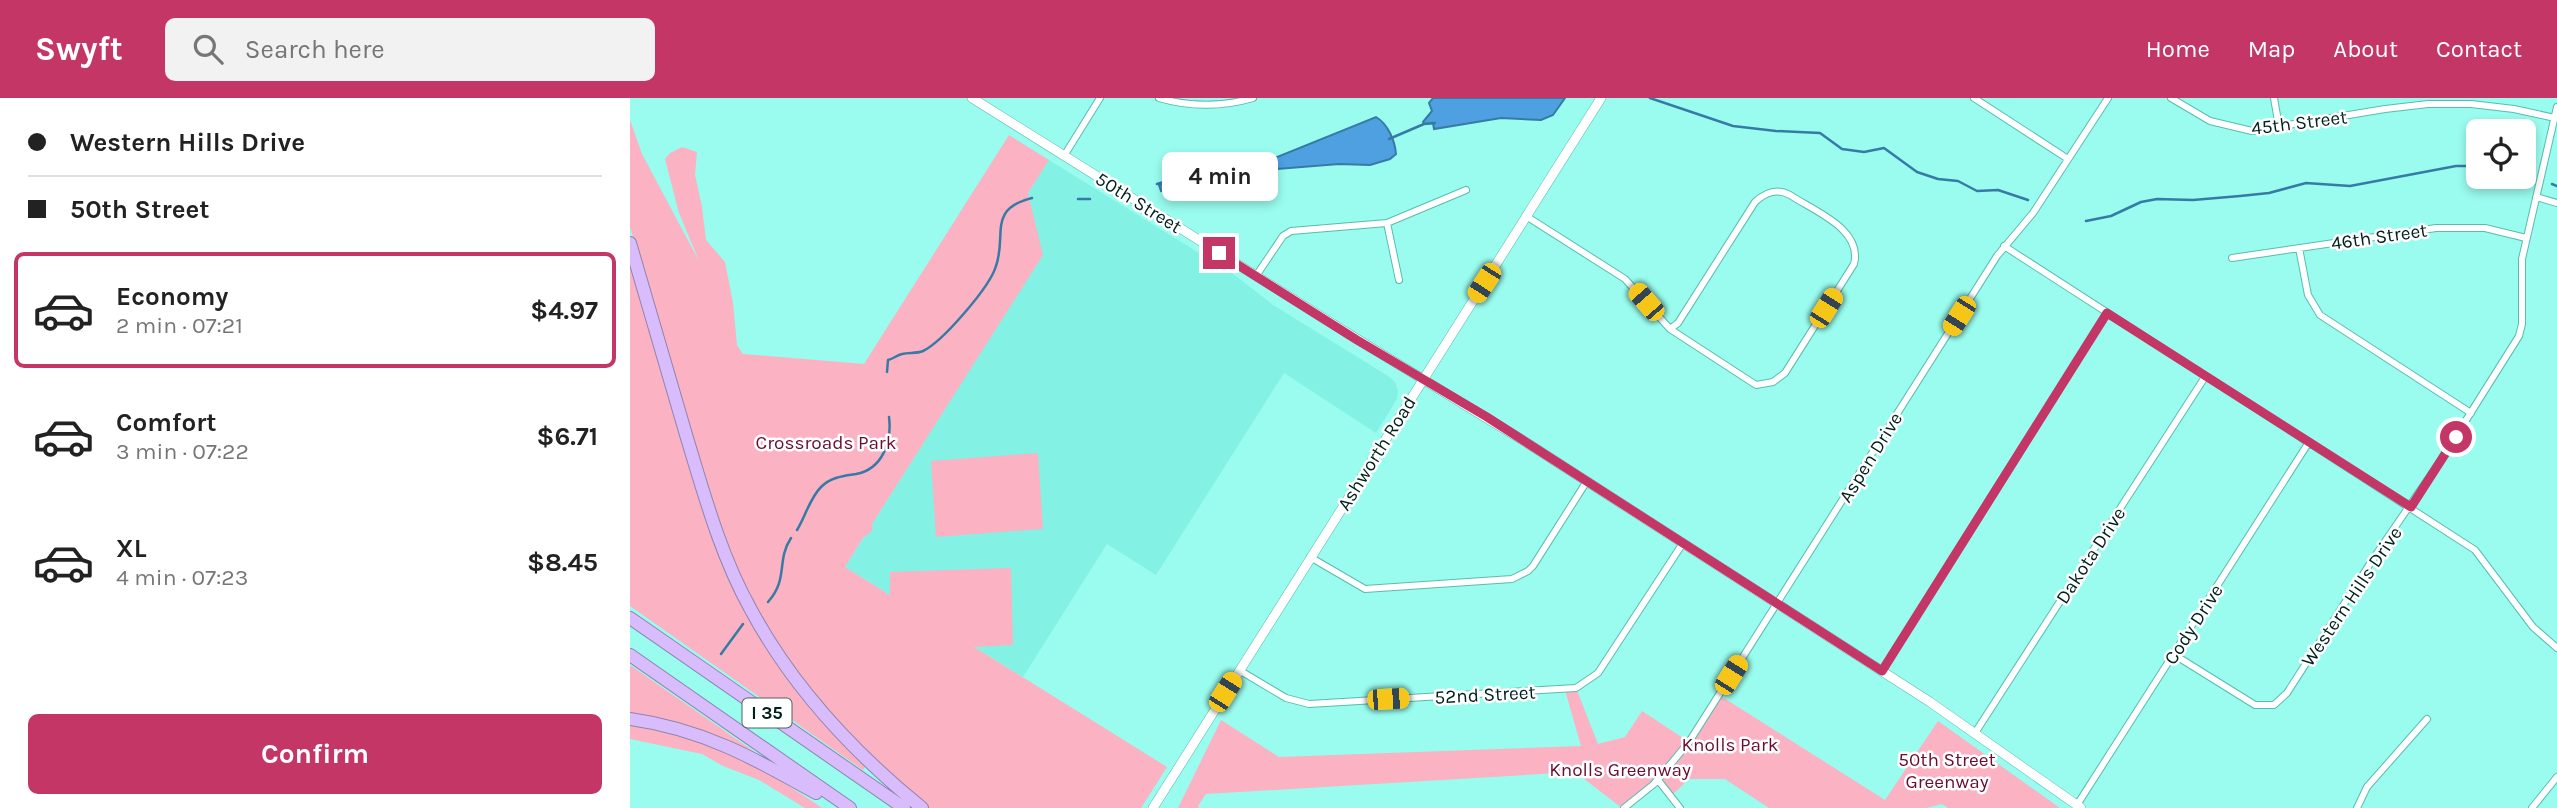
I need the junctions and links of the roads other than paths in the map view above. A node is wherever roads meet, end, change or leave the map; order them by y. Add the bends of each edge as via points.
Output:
1 (972, 98) edge
2 (1100, 98) edge
3 (1159, 98) edge
4 (1253, 98) edge
5 (1601, 98) edge
6 (1974, 98) edge
7 (2108, 98) edge
8 (2171, 98) edge
9 (2274, 98) edge
10 (2436, 101) edge
11 (2557, 107) edge
12 (2556, 118) edge
13 (2279, 127) junction
14 (1063, 156) junction
15 (2068, 159) junction
16 (1466, 190) dead end
17 (2536, 197) junction
18 (2557, 202) edge
19 (1526, 216) junction
20 (1387, 223) junction
21 (2526, 238) junction
22 (630, 243) edge
23 (2004, 246) junction
24 (2299, 248) junction
25 (2232, 258) dead end
26 (1256, 276) junction
27 (1399, 280) dead end
28 (2107, 313) junction
29 (1670, 329) junction
30 (2205, 377) junction
31 (1423, 379) junction
32 (2471, 413) junction
33 (2309, 442) junction
34 (1587, 481) junction
35 (2411, 507) junction
36 (1683, 543) junction
37 (1310, 557) junction
38 (1777, 603) junction
39 (630, 618) edge
40 (2557, 648) edge
41 (2173, 654) junction
42 (630, 655) edge
43 (1239, 670) junction
44 (1882, 671) junction
45 (630, 719) edge
46 (2427, 719) dead end
47 (1975, 733) junction
48 (2557, 777) edge
49 (1658, 780) junction
50 (2079, 806) edge
51 (842, 808) edge
52 (850, 808) edge
53 (904, 808) edge
54 (922, 808) edge
55 (1153, 808) edge
56 (1623, 808) edge
57 (1680, 808) edge
58 (2357, 808) edge
59 (2532, 808) edge

1 - 14 main road, 50th Street
2 - 14 street
3 - 4 street via 1214,105
5 - 19 main road, Ashworth Road
6 - 15 street
7 - 15 street, Aspen Drive
8 - 13 street, 45th Street via 2224,126 2252,131
9 - 13 street
10 - 12 street, 45th Street
10 - 13 street, 45th Street
11 - 12 street, Western Hills Drive
12 - 17 street, Western Hills Drive
14 - 26 main road, 50th Street
15 - 23 street, Aspen Drive via 2033,214
16 - 20 street
17 - 18 street
17 - 21 street, Western Hills Drive
19 - 29 street via 1625,279
19 - 31 main road, Ashworth Road
20 - 26 street via 1291,231
20 - 27 street
21 - 24 street, 46th Street via 2485,228 2436,228
21 - 32 street, Western Hills Drive via 2522,324
22 - 54 highway via 715,525 749,607 790,673 829,722
23 - 28 street
23 - 38 street, Aspen Drive
24 - 25 street, 46th Street
24 - 32 street via 2308,295 2320,315
26 - 31 main road, 50th Street
28 - 30 street
28 - 44 street
29 - 29 street via 1755,202 1767,193 1790,195 1852,239 1854,264 1786,373 1773,382 1756,385
30 - 33 street
30 - 47 street, Dakota Drive
31 - 34 main road, 50th Street
31 - 37 main road, Ashworth Road
32 - 35 street, Western Hills Drive
33 - 35 street
33 - 41 street, Cody Drive
34 - 36 main road, 50th Street
34 - 37 street via 1533,566 1519,577 1365,589
35 - 40 street via 2475,550 2533,627
35 - 41 street, Western Hills Drive via 2281,701 2266,707 2255,705
36 - 38 main road, 50th Street
36 - 43 street, 52nd Street via 1598,673 1572,689 1309,704 1286,698
37 - 43 main road, Ashworth Road
38 - 44 main road, 50th Street
38 - 49 street, Aspen Drive via 1689,742
39 - 53 highway, I 35
41 - 50 street, Cody Drive
42 - 52 highway, I 35
43 - 55 main road, Ashworth Road
44 - 47 main road, 50th Street
45 - 51 highway via 723,743
46 - 58 street via 2367,787
47 - 50 main road, 50th Street
48 - 59 street
49 - 56 street, Aspen Drive
49 - 57 street

